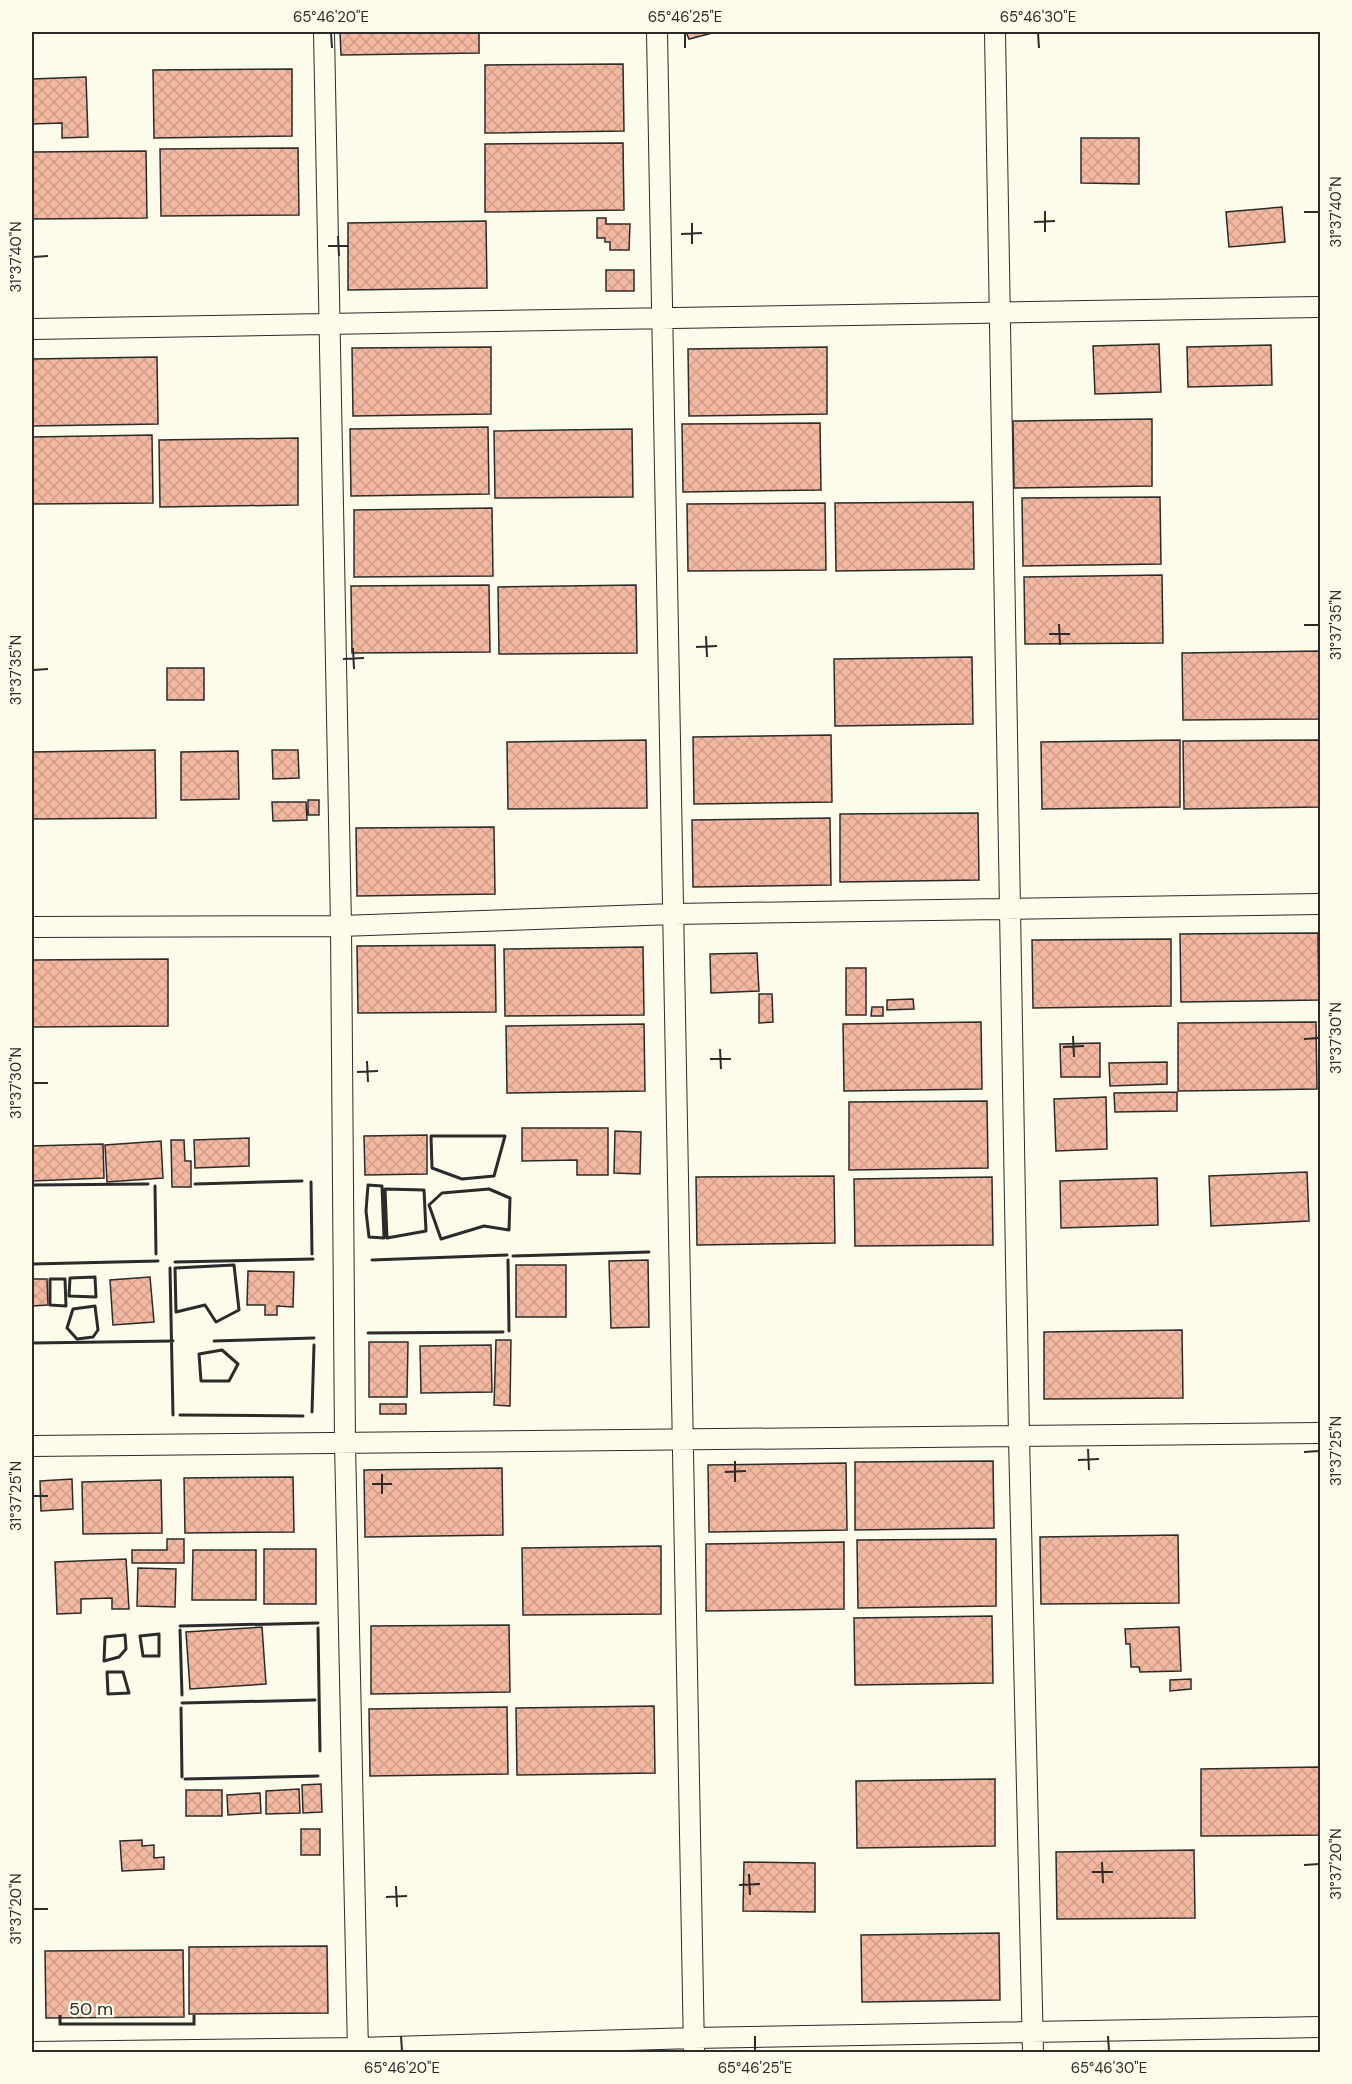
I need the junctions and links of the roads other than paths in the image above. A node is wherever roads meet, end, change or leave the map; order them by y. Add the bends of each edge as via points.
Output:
1 (324, 32) edge
2 (657, 32) edge
3 (995, 32) edge
4 (1320, 308) edge
5 (999, 313) junction
6 (664, 318) junction
7 (329, 324) junction
8 (32, 329) edge
9 (1320, 904) edge
10 (1010, 908) junction
11 (673, 914) junction
12 (341, 926) junction
13 (32, 927) edge
14 (1320, 1433) edge
15 (1019, 1437) junction
16 (684, 1440) junction
17 (345, 1443) junction
18 (32, 1446) edge
19 (1320, 2027) edge
20 (1033, 2032) junction
21 (694, 2045) edge
22 (358, 2050) edge
23 (32, 2052) edge
24 (1033, 2052) edge

1 - 7 street
2 - 6 street
3 - 5 street
4 - 5 street
5 - 6 street
5 - 10 street
6 - 7 street
6 - 11 street
7 - 8 street
7 - 12 street
9 - 10 street
10 - 11 street
10 - 15 street
11 - 12 street
11 - 16 street
12 - 13 street
12 - 17 street
14 - 15 street
15 - 16 street
15 - 20 street
16 - 17 street
16 - 21 street
17 - 18 street
17 - 22 street
19 - 20 street
20 - 21 street
20 - 24 street
21 - 22 street
22 - 23 street

